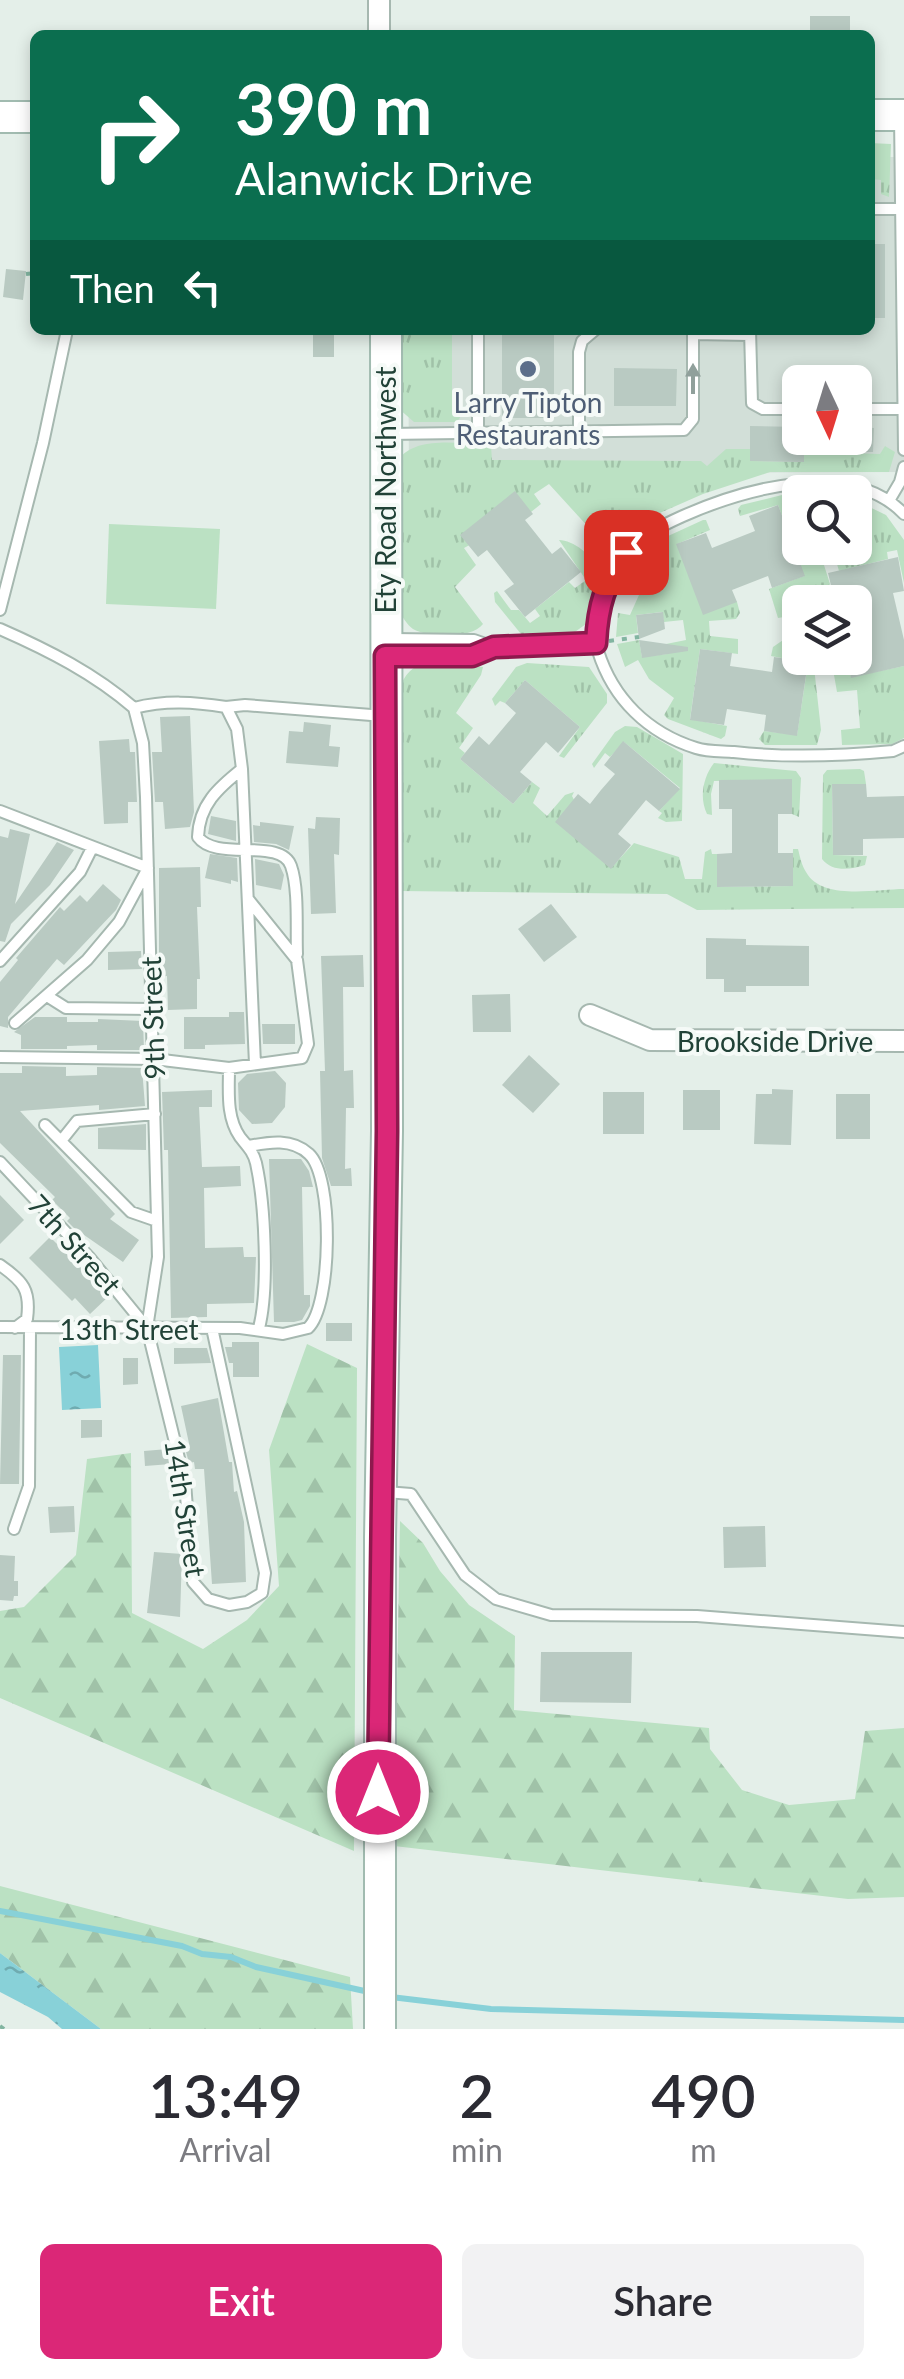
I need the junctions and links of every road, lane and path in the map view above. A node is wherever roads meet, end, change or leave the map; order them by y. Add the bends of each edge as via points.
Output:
1 (379, 0) edge
2 (379, 30) edge
3 (891, 115) edge
4 (0, 117) edge
5 (30, 117) edge
6 (875, 209) edge
7 (902, 209) edge
8 (26, 274) dead end
9 (30, 274) edge
10 (66, 335) edge
11 (386, 335) edge
12 (478, 335) edge
13 (589, 335) edge
14 (693, 335) edge
15 (750, 335) edge
16 (782, 409) edge
17 (872, 412) edge
18 (902, 416) edge
19 (579, 432) junction
20 (478, 433) junction
21 (386, 434) junction
22 (904, 450) edge
23 (904, 467) edge
24 (890, 499) junction
25 (904, 514) edge
26 (0, 610) edge
27 (0, 630) edge
28 (638, 637) dead end
29 (596, 643) junction
30 (494, 647) junction
31 (385, 648) junction
32 (226, 707) junction
33 (134, 708) junction
34 (384, 716) junction
35 (904, 746) edge
36 (242, 769) junction
37 (0, 811) edge
38 (92, 848) junction
39 (246, 850) junction
40 (148, 868) junction
41 (248, 898) junction
42 (298, 960) junction
43 (0, 961) edge
44 (47, 996) junction
45 (151, 1009) junction
46 (590, 1016) dead end
47 (15, 1023) dead end
48 (904, 1041) edge
49 (0, 1057) edge
50 (154, 1059) junction
51 (255, 1064) junction
52 (229, 1068) junction
53 (155, 1114) junction
54 (45, 1125) dead end
55 (61, 1141) junction
56 (249, 1146) junction
57 (0, 1162) edge
58 (156, 1221) junction
59 (0, 1265) edge
60 (0, 1326) edge
61 (15, 1328) junction
62 (146, 1328) junction
63 (212, 1328) junction
64 (259, 1328) junction
65 (30, 1329) junction
66 (380, 1492) junction
67 (14, 1530) dead end
68 (904, 1632) edge
69 (380, 2029) edge

1 - 2 street
3 - 7 lane
4 - 5 street
6 - 7 lane
7 - 18 lane
8 - 9 path
10 - 26 lane
11 - 21 street, Ety Road Northwest
12 - 20 lane
13 - 19 lane via 578,352
19 -> 14 lane via 689,426
15 - 16 lane via 752,403
17 - 18 lane
18 - 22 lane
19 - 20 lane
20 - 21 lane
21 - 31 street, Ety Road Northwest
23 - 24 lane
24 - 25 lane
24 - 29 lane via 787,483 735,495 657,528 626,552 608,580 597,610
27 - 33 lane via 112,688
28 - 29 path
29 - 30 lane
29 - 35 lane via 623,703 697,748 809,756
30 - 31 lane via 474,640
30 - 31 lane via 472,656
31 - 34 street, Ety Road Northwest
32 - 33 lane via 188,701
32 - 34 lane
32 - 36 lane via 237,729
33 - 40 lane, 9th Street via 143,744
34 - 66 street, Ety Road Northwest via 387,1131
36 - 39 lane
36 - 39 lane via 206,804 198,837 218,848
37 - 38 lane
38 - 40 lane
38 - 43 lane via 80,872
39 - 41 lane
39 - 42 lane via 280,855 291,864
40 - 44 lane via 112,931
40 - 45 lane, 9th Street
41 - 42 lane
41 - 51 lane
42 - 51 lane via 307,1052
44 - 45 lane via 66,1008
44 - 47 lane
45 - 50 lane, 9th Street
46 - 48 street, Brookside Drive via 650,1040
49 - 50 lane
50 - 52 lane
50 - 53 lane, 9th Street
51 - 52 lane
52 - 56 lane via 232,1120
53 - 55 lane via 77,1121
53 - 58 lane, 9th Street
54 - 55 lane
55 - 58 lane via 131,1212
56 - 64 lane via 262,1246
56 - 64 lane, 13th Street via 284,1141 309,1154 326,1220 315,1322 283,1334
57 - 62 lane, 7th Street
58 - 62 lane, 9th Street via 158,1274
59 - 61 lane via 22,1280 29,1304 28,1319
60 - 61 lane, 13th Street
61 - 65 lane, 13th Street
62 - 63 lane, 13th Street
62 - 63 lane, 14th Street via 186,1483 192,1582 208,1599 238,1605 262,1593 265,1573
62 - 65 lane, 13th Street
63 - 64 lane, 13th Street
65 - 67 lane via 29,1486
66 - 68 lane via 411,1494 465,1575 496,1599 551,1615 697,1616
66 - 69 street, Ety Road Northwest

